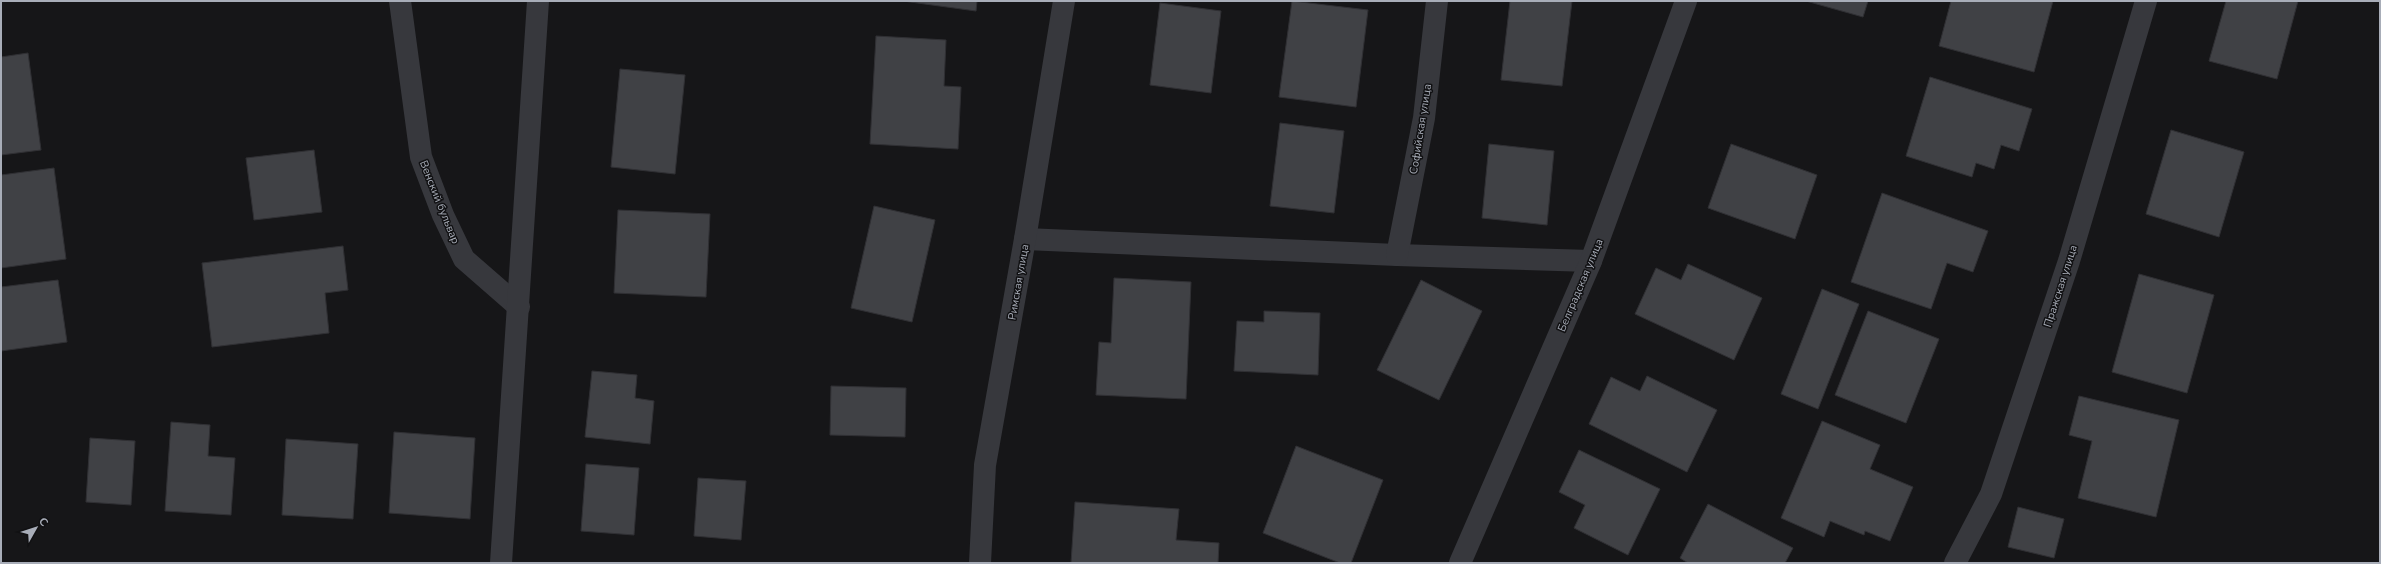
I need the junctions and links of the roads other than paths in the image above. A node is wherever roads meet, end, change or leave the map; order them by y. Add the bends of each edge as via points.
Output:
1 (400, 1) edge
2 (538, 1) edge
3 (1064, 1) edge
4 (1437, 1) edge
5 (1686, 1) edge
6 (2146, 1) edge
7 (1025, 239) junction
8 (1397, 255) junction
9 (1591, 261) junction
10 (519, 307) junction
11 (501, 563) edge
12 (980, 563) edge
13 (1460, 563) edge
14 (1954, 563) edge

1 - 10 street, Венский бульвар via 421,157 443,215 464,258
2 - 10 street
3 - 7 street, Римская улица
4 - 8 street, Софийская улица via 1424,118
5 - 9 street, Белградская улица
6 - 14 street, Пражская улица via 2069,261 1992,494
7 - 8 street
7 - 12 street, Римская улица via 985,465
8 - 9 street
9 - 13 street, Белградская улица
10 - 11 street

